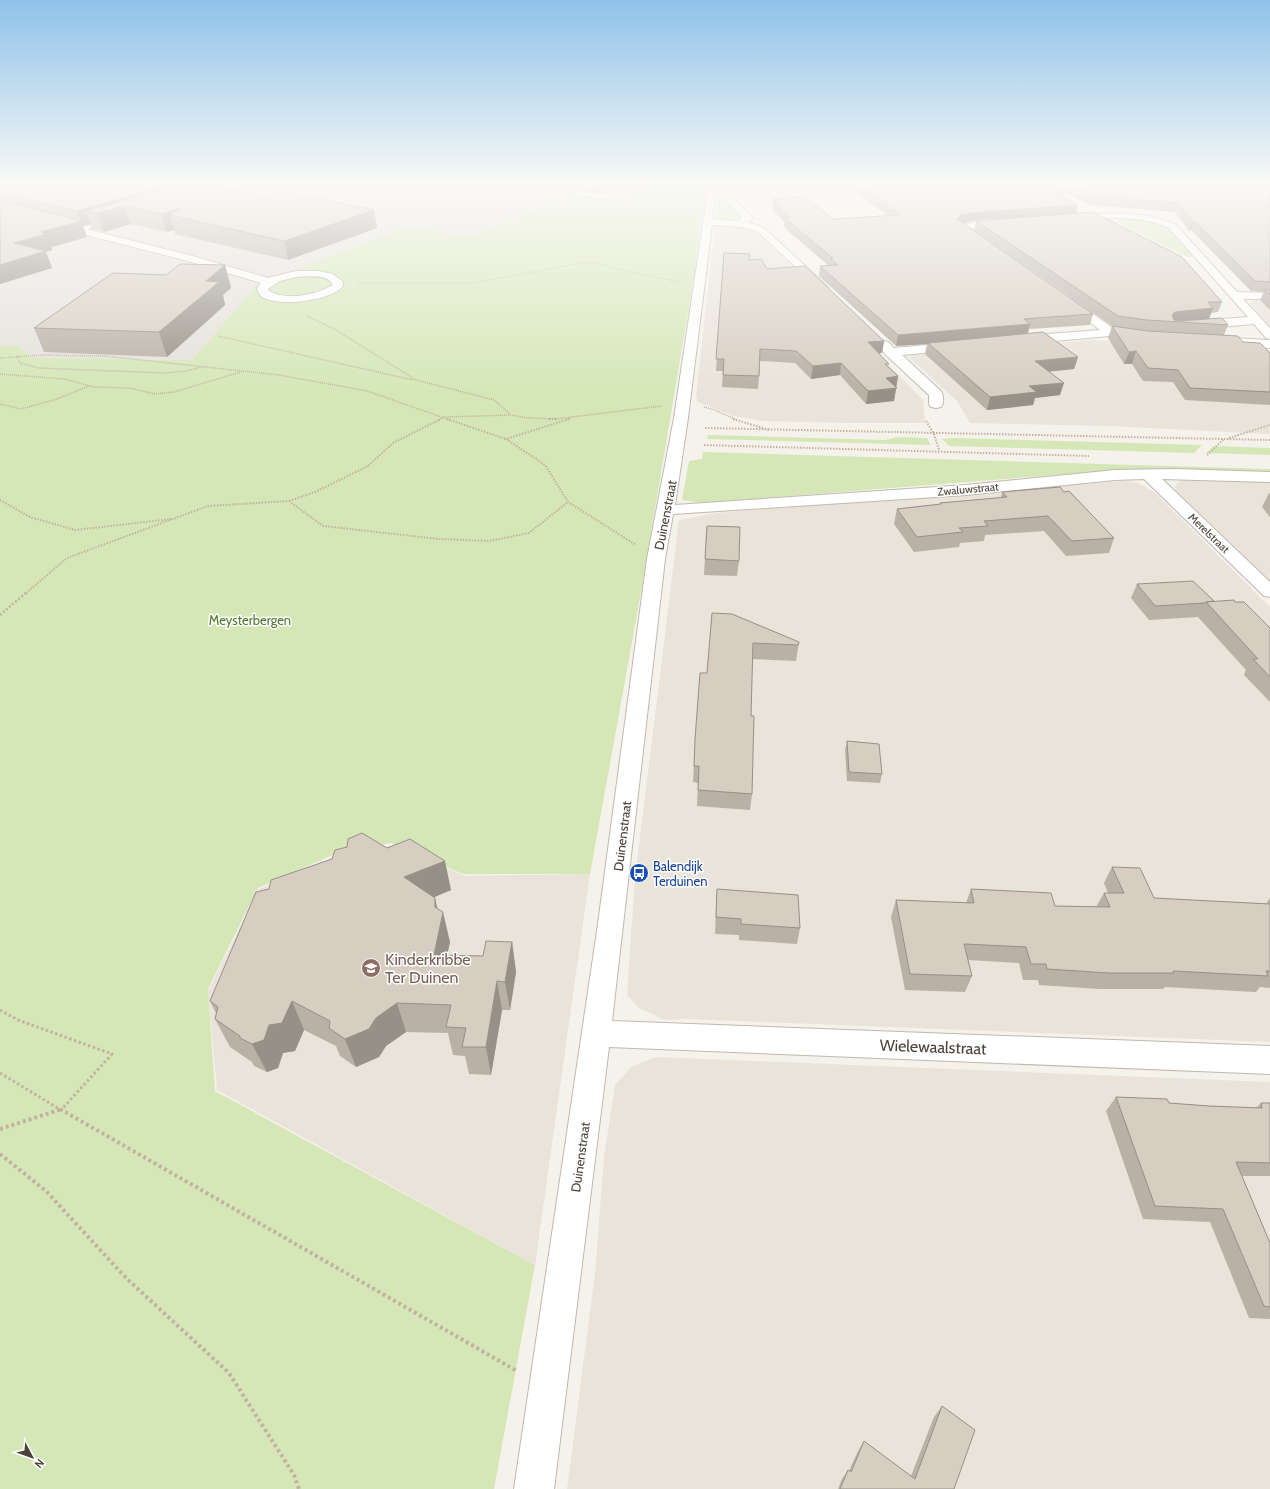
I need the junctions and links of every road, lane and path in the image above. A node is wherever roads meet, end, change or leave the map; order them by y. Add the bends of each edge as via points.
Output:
1 (166, 252) edge
2 (704, 252) edge
3 (786, 252) edge
4 (1196, 252) edge
5 (192, 259) junction
6 (1186, 259) edge
7 (1214, 273) junction
8 (284, 276) junction
9 (269, 282) junction
10 (338, 282) junction
11 (699, 286) junction
12 (829, 292) edge
13 (1059, 295) edge
14 (1234, 295) junction
15 (1270, 296) edge
16 (276, 298) junction
17 (1257, 320) junction
18 (1188, 326) edge
19 (1112, 333) junction
20 (1150, 333) edge
21 (1270, 335) edge
22 (218, 336) dead end
23 (876, 338) edge
24 (1009, 341) edge
25 (1222, 341) edge
26 (1270, 344) edge
27 (970, 345) edge
28 (890, 352) junction
29 (17, 356) junction
30 (0, 358) edge
31 (206, 366) junction
32 (245, 371) junction
33 (0, 374) edge
34 (416, 380) junction
35 (90, 386) junction
36 (0, 404) edge
37 (683, 404) junction
38 (936, 404) dead end
39 (511, 415) junction
40 (579, 416) junction
41 (444, 417) junction
42 (1270, 425) edge
43 (705, 428) dead end
44 (774, 431) junction
45 (934, 434) junction
46 (506, 439) junction
47 (1224, 439) junction
48 (1270, 440) edge
49 (704, 445) dead end
50 (940, 451) junction
51 (1207, 454) dead end
52 (1096, 456) dead end
53 (1149, 475) junction
54 (1270, 477) edge
55 (0, 500) edge
56 (289, 501) junction
57 (568, 502) junction
58 (666, 510) junction
59 (175, 518) junction
60 (656, 559) junction
61 (1270, 592) edge
62 (0, 615) edge
63 (0, 1010) edge
64 (596, 1033) junction
65 (1270, 1060) edge
66 (0, 1073) edge
67 (61, 1110) junction
68 (0, 1129) edge
69 (0, 1154) edge
70 (547, 1388) junction
71 (299, 1489) edge
72 (534, 1489) edge

1 - 5 street
2 - 11 street, Duinenstraat
3 - 12 street
4 - 7 street
5 - 8 street
5 - 9 street
6 - 7 street
7 - 14 street
8 - 9 street
8 - 10 street via 319,274 335,278
9 - 16 street via 262,291
10 - 11 path via 468,283 491,281 580,263 596,263
10 - 16 street via 338,286 333,290 319,295
11 - 37 street, Duinenstraat
13 - 19 street
14 - 15 street
14 - 17 street
16 - 34 path via 280,303 336,330
17 - 18 street
17 - 21 street
19 - 20 street
19 - 24 street
22 - 34 path
23 - 28 street
25 - 26 street
27 - 28 street
28 - 38 street via 936,394
29 - 30 path
29 - 31 path via 104,356
29 - 31 path via 20,363 38,368 164,373
31 - 32 path
32 - 35 path via 174,392 154,394 130,388
32 - 41 path via 367,391
33 - 35 path via 64,379
34 - 39 path via 494,400
35 - 36 path via 21,409
37 - 40 path
37 - 44 path via 708,407 731,418
37 - 58 street, Duinenstraat
39 - 40 path via 555,419
39 - 41 path
40 - 46 path
41 - 46 path
41 - 56 path via 393,443 368,466 315,492
42 - 47 path
43 - 44 path
44 - 45 path
45 - 47 path
45 - 50 path
46 - 57 path via 545,465
47 - 48 path
47 - 51 path
49 - 50 path
50 - 52 path
53 - 54 street, Zwaluwstraat
53 - 58 street, Zwaluwstraat via 1115,475 966,490
53 - 61 street, Merelstraat
55 - 59 path via 30,517 75,530
56 - 57 path via 323,526 489,542 529,534
56 - 59 path via 208,506
57 - 60 path
58 - 60 street, Duinenstraat
59 - 62 path via 67,558
60 - 64 street, Duinenstraat
63 - 67 path via 18,1020 112,1054
64 - 65 street, Wielewaalstraat
64 - 70 street, Duinenstraat
66 - 67 path
67 - 68 path
67 - 70 path
69 - 71 path via 46,1191 126,1278 229,1374 294,1475
70 - 72 street, Duinenstraat

